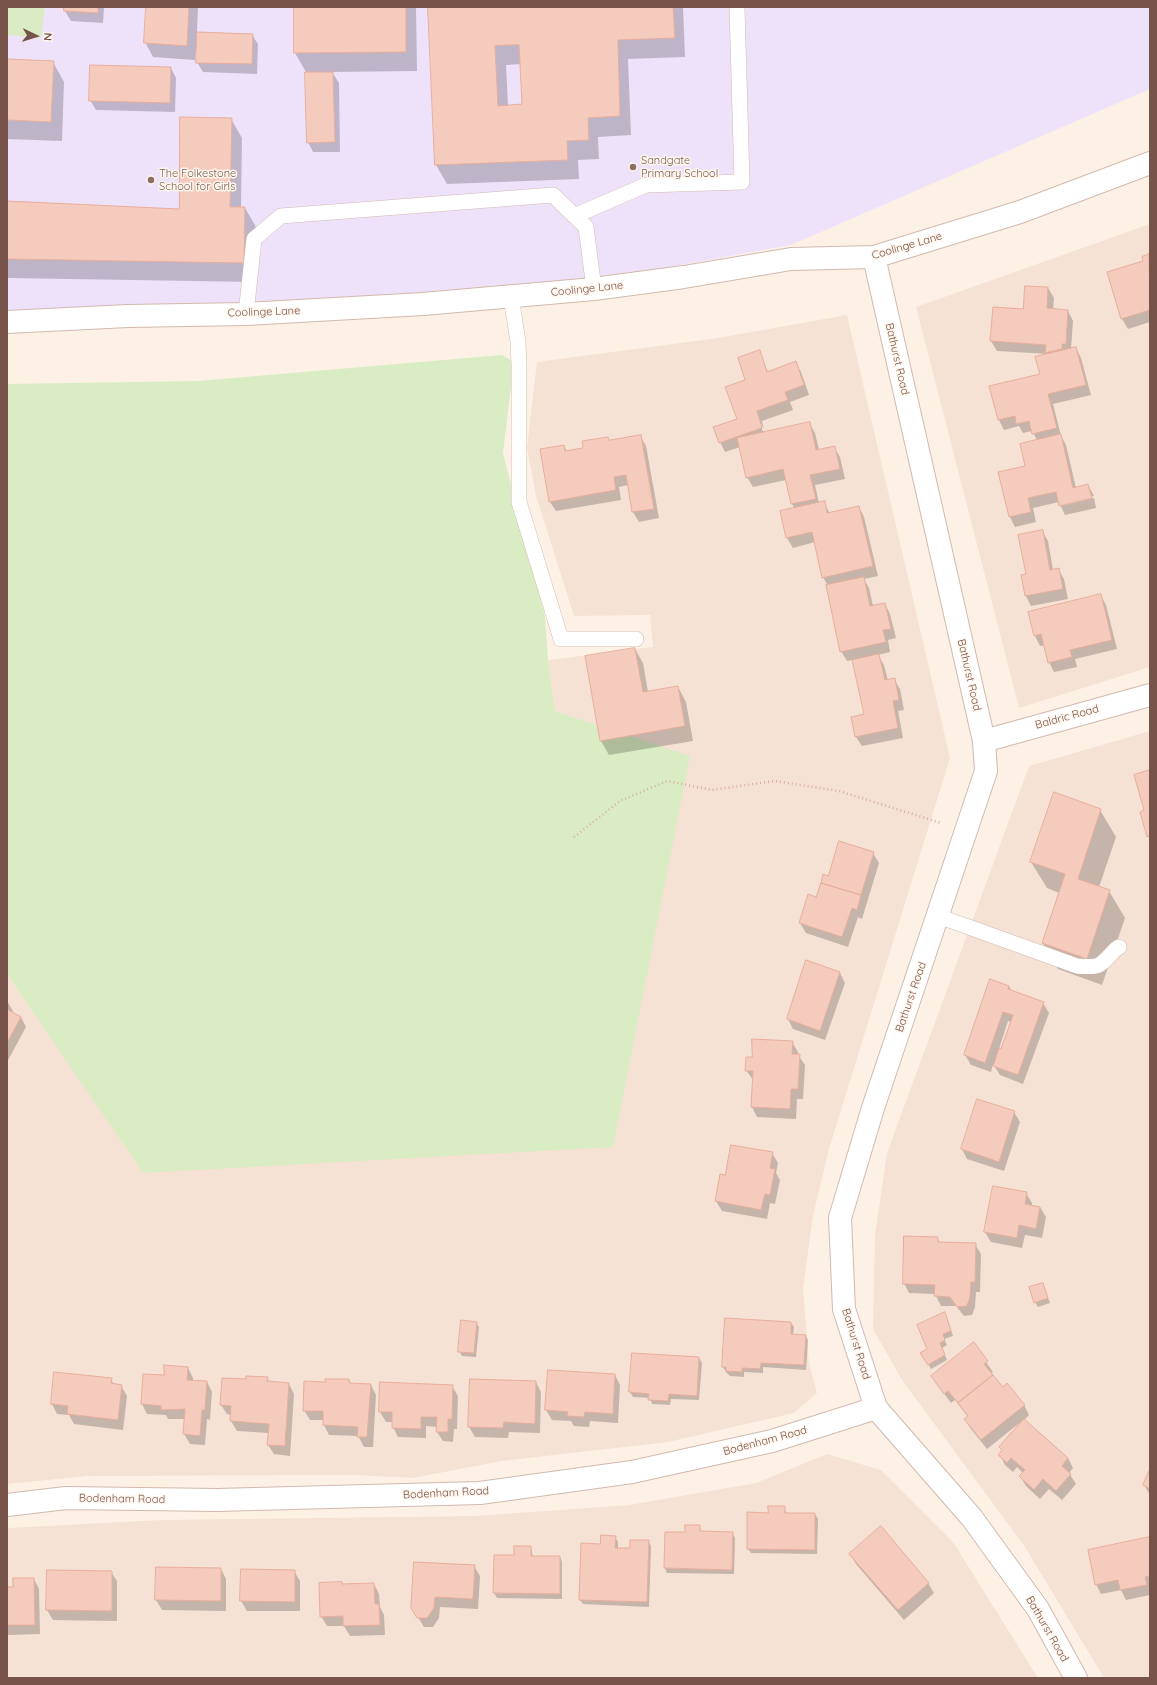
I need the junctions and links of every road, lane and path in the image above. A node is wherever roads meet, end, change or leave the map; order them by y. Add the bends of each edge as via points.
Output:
1 (737, 7) edge
2 (1150, 163) edge
3 (574, 216) junction
4 (874, 257) junction
5 (594, 289) junction
6 (511, 296) junction
7 (246, 314) junction
8 (7, 322) edge
9 (636, 638) dead end
10 (1150, 695) edge
11 (984, 740) junction
12 (965, 834) junction
13 (574, 837) dead end
14 (938, 916) junction
15 (1120, 947) dead end
16 (876, 1408) junction
17 (7, 1505) edge
18 (1076, 1678) edge

1 - 3 lane via 742,182 646,185
2 - 4 street, Coolinge Lane via 1020,212
3 - 5 lane via 586,227
3 - 7 lane via 552,195 281,216 254,239
4 - 5 street, Coolinge Lane via 790,259
4 - 11 street, Bathurst Road
5 - 6 street, Coolinge Lane
6 - 7 street, Coolinge Lane via 423,304
6 - 9 lane via 518,350 519,502 561,639
7 - 8 street, Coolinge Lane
10 - 11 street, Baldric Road
11 - 12 street, Bathurst Road via 986,771
12 - 13 path via 939,822 839,791 775,781 712,790 667,781 620,801
12 - 14 street, Bathurst Road
14 - 15 lane via 1077,966 1099,966
14 - 16 street, Bathurst Road via 873,1108 840,1218 844,1308
16 - 17 street, Bodenham Road via 772,1441 632,1472 480,1493 217,1500 66,1498
16 - 18 street, Bathurst Road via 972,1518 1038,1609

